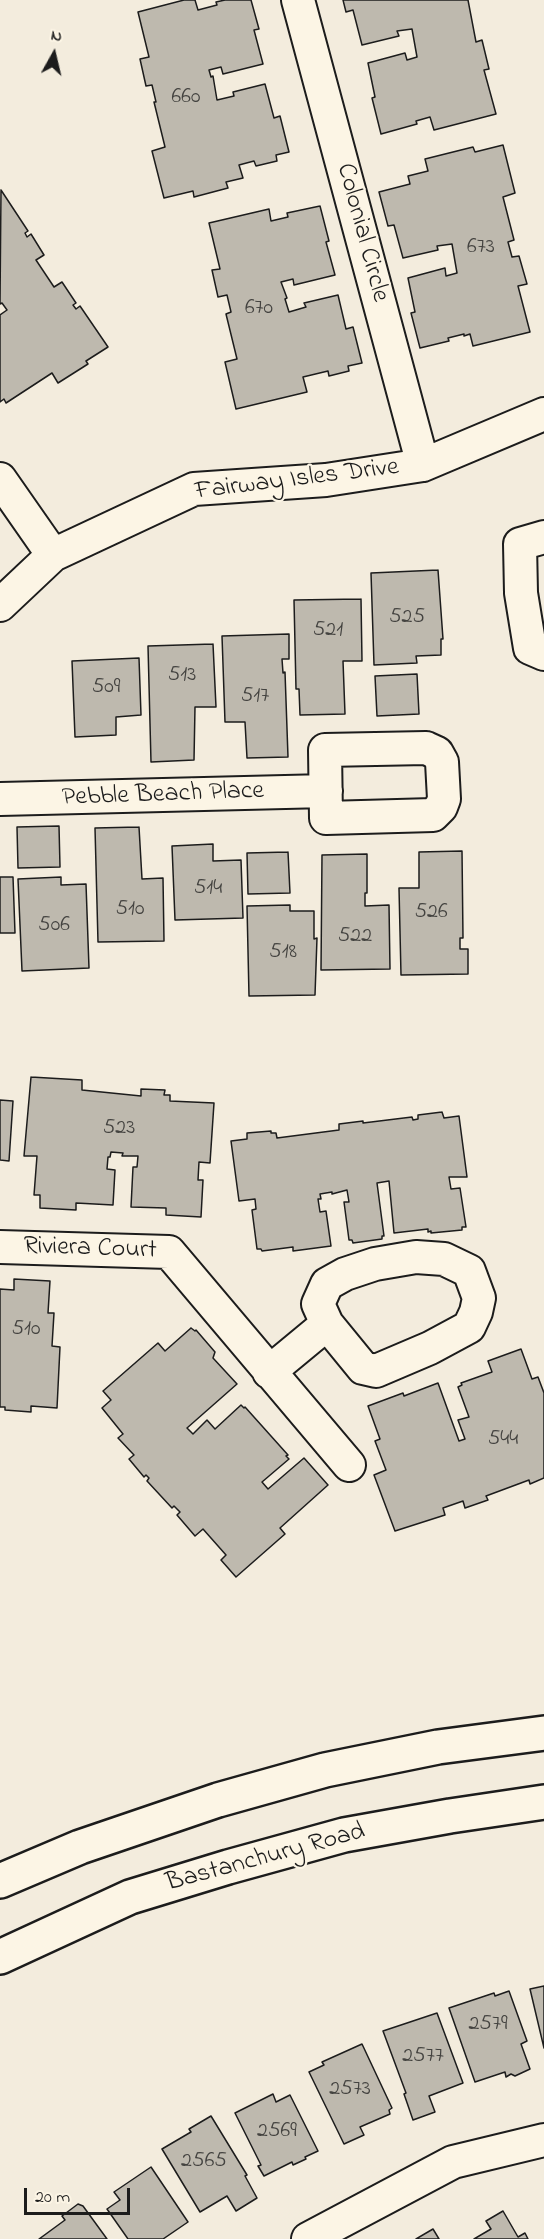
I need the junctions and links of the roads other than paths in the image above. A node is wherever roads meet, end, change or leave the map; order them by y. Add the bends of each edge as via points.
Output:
1 (298, 0) edge
2 (544, 414) edge
3 (423, 465) junction
4 (0, 479) edge
5 (544, 537) edge
6 (53, 555) junction
7 (0, 605) edge
8 (544, 654) edge
9 (326, 791) dead end
10 (0, 799) edge
11 (0, 1247) edge
12 (327, 1324) junction
13 (269, 1372) junction
14 (349, 1465) dead end
15 (544, 1733) edge
16 (544, 1802) edge
17 (0, 1881) edge
18 (0, 1957) edge
19 (544, 2140) edge
20 (308, 2239) edge

1 - 3 street, Colonial Circle
2 - 3 street, Fairway Isles Drive
3 - 6 street, Fairway Isles Drive via 326,480 194,489
4 - 6 street
5 - 8 street via 520,543 521,593 531,648
6 - 7 street, Fairway Isles Drive
9 - 10 street, Pebble Beach Place
11 - 13 street, Riviera Court via 169,1252
12 - 12 street via 318,1304 327,1284 375,1264 416,1257 444,1259 469,1271 478,1298 470,1327 376,1371 363,1368
12 - 13 street
13 - 14 street, Riviera Court
15 - 17 main road via 438,1747 325,1770 218,1800 80,1847
16 - 18 main road, Bastanchury Road via 344,1835 228,1867 130,1897
19 - 20 street via 453,2162

